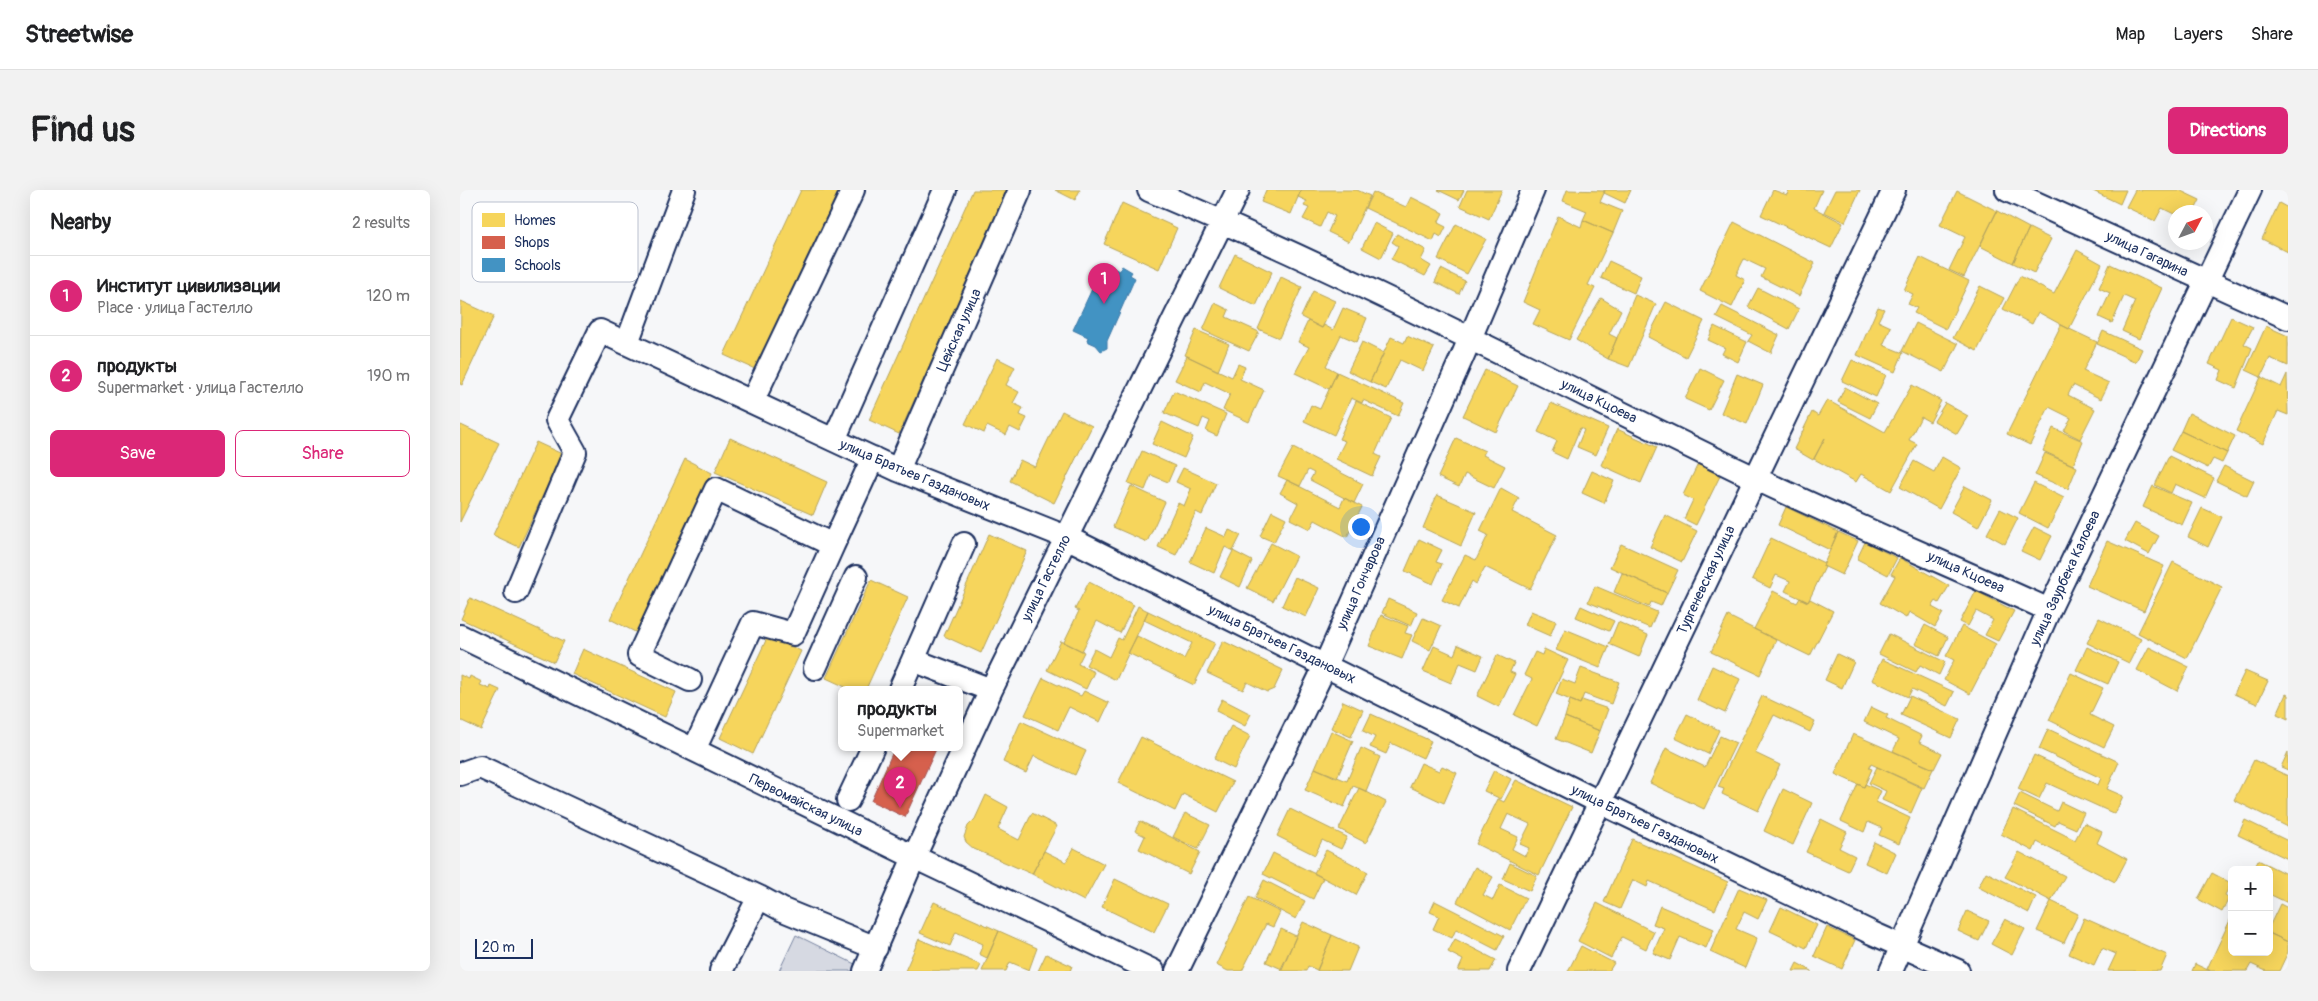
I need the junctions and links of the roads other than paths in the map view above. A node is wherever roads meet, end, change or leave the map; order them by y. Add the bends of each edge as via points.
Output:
1 (684, 190) edge
2 (853, 190) edge
3 (945, 190) edge
4 (1020, 190) edge
5 (1150, 190) edge
6 (1238, 190) edge
7 (1533, 190) edge
8 (1894, 190) edge
9 (2007, 190) edge
10 (2250, 190) edge
11 (1223, 221) junction
12 (2207, 281) junction
13 (2288, 318) edge
14 (1469, 339) junction
15 (627, 343) junction
16 (752, 402) junction
17 (834, 440) junction
18 (873, 458) junction
19 (898, 470) junction
20 (1753, 477) junction
21 (1066, 537) junction
22 (833, 544) junction
23 (964, 544) dead end
24 (856, 577) dead end
25 (516, 592) dead end
26 (2049, 610) junction
27 (799, 621) junction
28 (830, 635) junction
29 (460, 636) edge
30 (913, 660) junction
31 (1325, 665) junction
32 (816, 668) dead end
33 (690, 680) dead end
34 (901, 686) edge
35 (991, 690) junction
36 (694, 750) junction
37 (871, 751) edge
38 (963, 751) edge
39 (963, 751) edge
40 (460, 774) edge
41 (848, 800) dead end
42 (1601, 803) junction
43 (914, 857) junction
44 (759, 897) junction
45 (1902, 945) junction
46 (876, 948) junction
47 (721, 971) edge
48 (865, 971) edge
49 (1153, 971) edge
50 (1177, 971) edge
51 (1519, 971) edge
52 (1891, 971) edge
53 (1958, 971) edge

1 - 15 street
2 - 16 street
3 - 17 street
4 - 19 street, Цейская улица
5 - 11 street, улица Кцоева
6 - 11 street, улица Гастелло
7 - 14 street, улица Гончарова
8 - 20 street, Тургеневская улица
9 - 12 street, улица Гагарина
10 - 12 street, улица Заурбека Калоева
11 - 14 street, улица Кцоева
11 - 21 street, улица Гастелло
12 - 13 street, улица Гагарина
12 - 26 street, улица Заурбека Калоева
14 - 20 street, улица Кцоева
14 - 31 street, улица Гончарова
15 - 16 street, улица Братьев Газдановых
15 - 25 street, улица Братьев Газдановых via 600,331 556,420 575,452
16 - 17 street, улица Братьев Газдановых
17 - 18 street, улица Братьев Газдановых
18 - 19 street, улица Братьев Газдановых
18 - 22 street
19 - 21 street, улица Братьев Газдановых
20 - 26 street, улица Кцоева
20 - 42 street, Тургеневская улица
21 - 31 street, улица Братьев Газдановых
21 - 35 street, улица Гастелло
22 - 27 street
22 - 33 street via 716,488 639,655
23 - 30 street
24 - 28 street
26 - 45 street, улица Заурбека Калоева
27 - 28 street
27 - 36 street via 793,634 753,623
28 - 32 street
29 - 36 street, Первомайская улица
30 - 34 street
30 - 35 street
31 - 42 street, улица Братьев Газдановых
31 - 50 street, улица Гончарова
35 - 39 street, улица Гастелло
36 - 43 street, Первомайская улица
37 - 41 street
38 - 43 street, улица Гастелло
40 - 44 street via 480,767
42 - 45 street, улица Братьев Газдановых
42 - 51 street, Тургеневская улица
43 - 46 street, улица Гастелло
43 - 49 street, Первомайская улица
44 - 46 street
44 - 47 street
45 - 52 street, улица Заурбека Калоева
45 - 53 street, улица Братьев Газдановых
46 - 48 street, улица Гастелло

